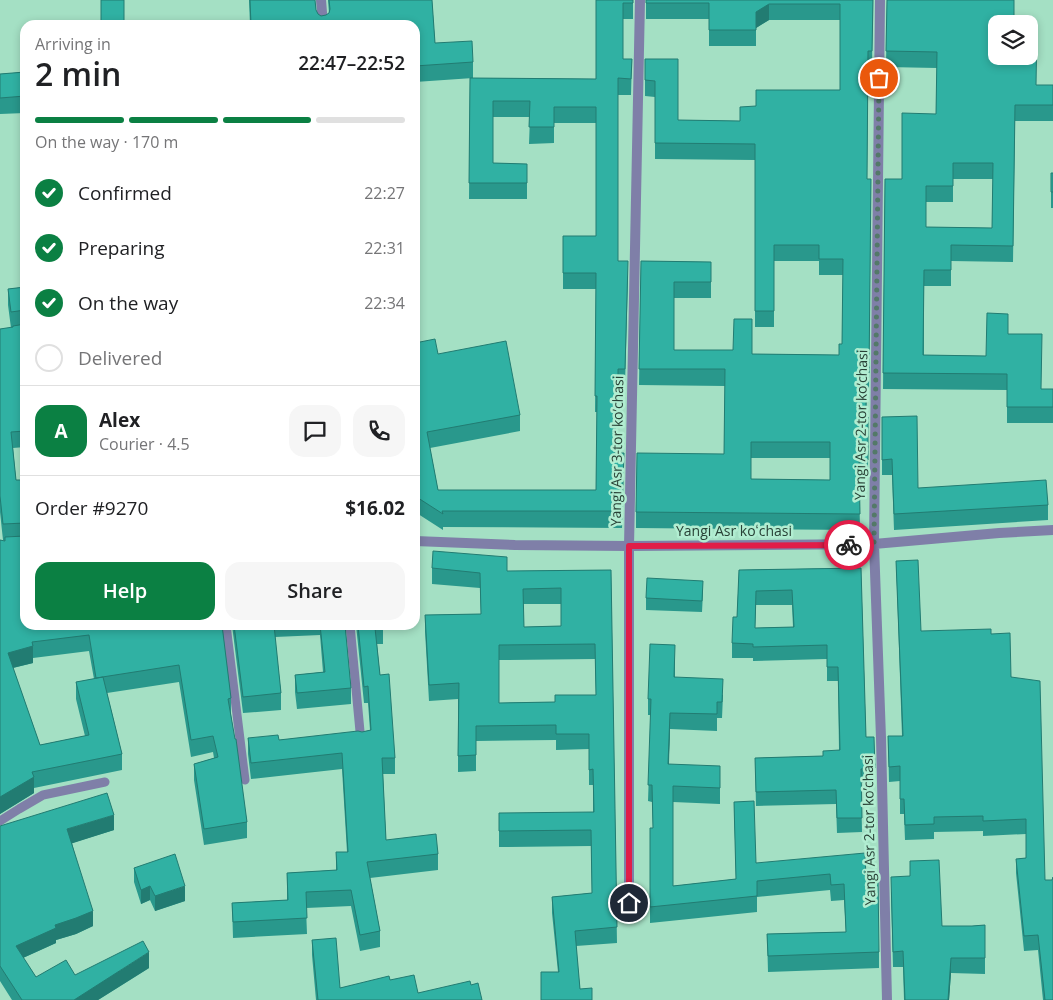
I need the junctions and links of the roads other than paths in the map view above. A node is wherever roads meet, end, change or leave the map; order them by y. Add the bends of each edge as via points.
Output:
1 (321, 0) edge
2 (640, 0) edge
3 (880, 0) edge
4 (323, 20) edge
5 (1053, 530) edge
6 (420, 541) edge
7 (874, 544) junction
8 (629, 546) junction
9 (227, 630) edge
10 (350, 630) edge
11 (360, 742) edge
12 (245, 780) dead end
13 (105, 782) dead end
14 (0, 822) edge
15 (629, 903) dead end
16 (887, 1000) edge

1 - 4 street
2 - 8 street, Yangi Asr 3-tor koʼchasi
3 - 7 street, Yangi Asr 2-tor koʼchasi
5 - 7 street, Yangi Asr koʻchasi
6 - 8 street, Yangi Asr koʻchasi
7 - 8 street, Yangi Asr koʻchasi
7 - 16 street, Yangi Asr 2-tor koʼchasi
8 - 15 street, Yangi Asr 3-tor koʼchasi
9 - 12 lane
10 - 11 lane
13 - 14 lane via 43,796

